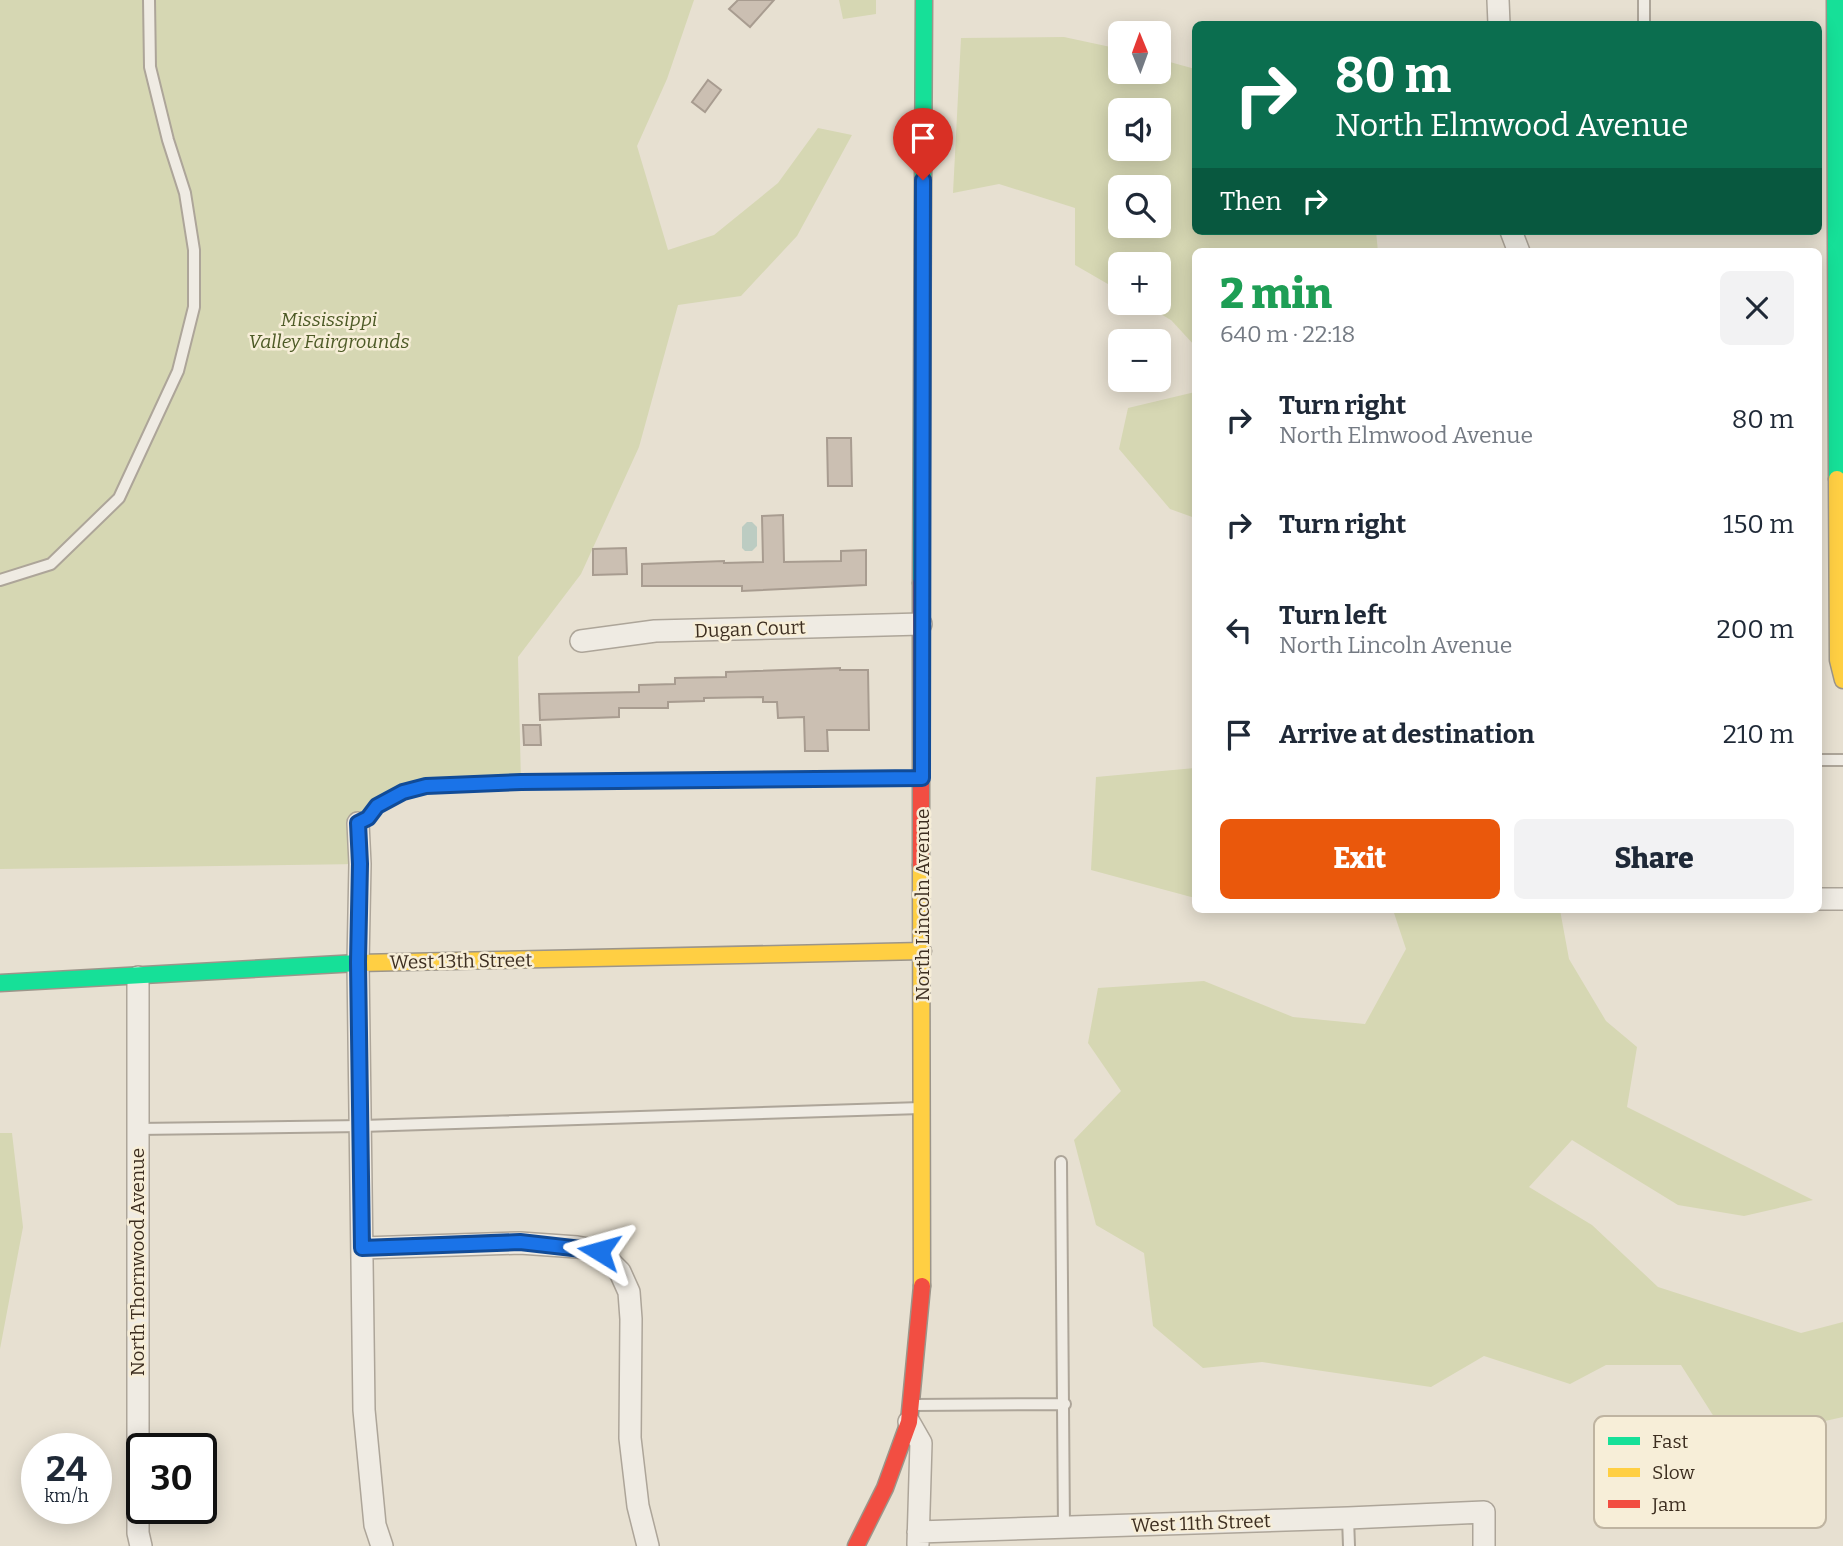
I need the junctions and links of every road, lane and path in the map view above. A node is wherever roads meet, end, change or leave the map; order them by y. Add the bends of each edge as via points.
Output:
1 (149, 0) edge
2 (924, 0) edge
3 (1499, 0) edge
4 (1644, 0) edge
5 (1835, 0) edge
6 (1499, 21) edge
7 (1643, 21) edge
8 (1839, 99) edge
9 (0, 580) edge
10 (1834, 613) edge
11 (921, 624) junction
12 (581, 641) dead end
13 (1843, 680) edge
14 (1822, 760) edge
15 (1843, 760) edge
16 (922, 778) junction
17 (358, 823) joint
18 (1822, 899) edge
19 (1843, 899) edge
20 (923, 951) junction
21 (358, 962) junction
22 (138, 977) junction
23 (0, 983) edge
24 (924, 1108) junction
25 (362, 1126) junction
26 (137, 1129) junction
27 (1061, 1162) dead end
28 (362, 1248) junction
29 (1065, 1404) junction
30 (910, 1413) junction
31 (1348, 1518) junction
32 (1064, 1528) junction
33 (918, 1539) edge
34 (141, 1546) edge
35 (382, 1546) edge
36 (648, 1546) edge
37 (856, 1546) edge
38 (1349, 1546) edge
39 (1484, 1546) edge

1 - 9 lane via 150,67 185,193 194,250 194,307 178,371 119,498 51,564
2 - 11 street, North Lincoln Avenue
3 - 6 street
4 - 7 lane
5 - 8 street
8 - 10 street via 1831,182
10 - 13 street
11 - 12 street, Dugan Court via 655,631
11 - 16 street, North Lincoln Avenue
14 - 15 lane
16 - 17 lane via 426,786 394,796
16 - 20 street, North Lincoln Avenue
17 - 21 street
18 - 19 street
20 - 21 street, West 13th Street
20 - 24 street, North Lincoln Avenue
21 - 22 street, West 13th Street
21 - 25 street
22 - 23 street, West 13th Street
22 - 26 street, North Thornwood Avenue
24 - 25 lane
24 - 30 street, North Lincoln Avenue via 922,1303
25 - 26 lane
25 - 28 street
26 - 34 street, North Thornwood Avenue via 136,1430
27 - 29 lane
28 - 35 street via 364,1410 375,1525
28 - 36 street via 520,1242 577,1247 599,1251 620,1272 629,1292 631,1319 630,1438
29 - 30 lane
29 - 32 lane
30 - 33 street via 921,1443
30 - 37 street, North Lincoln Avenue via 885,1488
31 - 32 street, West 11th Street
31 - 38 lane
31 - 39 street, West 11th Street via 1484,1512
32 - 33 street, West 11th Street

